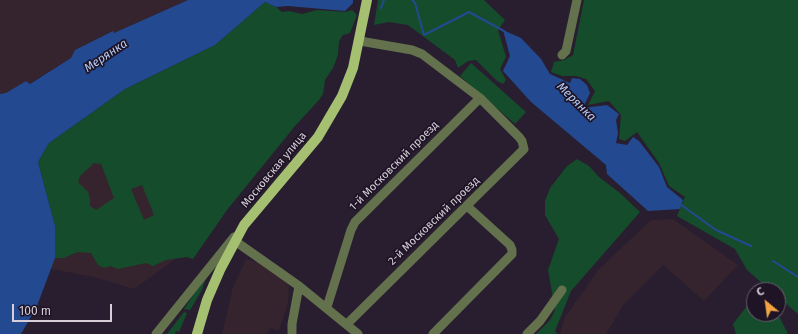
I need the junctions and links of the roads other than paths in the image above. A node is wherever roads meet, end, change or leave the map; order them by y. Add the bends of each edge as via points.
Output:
1 (367, 0) edge
2 (577, 0) edge
3 (360, 41) junction
4 (562, 55) dead end
5 (480, 98) junction
6 (467, 206) junction
7 (244, 225) junction
8 (234, 240) junction
9 (299, 286) junction
10 (562, 290) dead end
11 (327, 308) junction
12 (347, 324) junction
13 (156, 334) edge
14 (197, 334) edge
15 (292, 334) edge
16 (358, 334) edge
17 (433, 334) edge
18 (527, 334) edge

1 - 3 main road, Московская улица
2 - 4 street via 566,51
3 - 5 street via 422,54
3 - 7 main road, Московская улица via 353,68 330,118 304,154
5 - 6 street, 2-й Московский проезд via 522,141 523,151
5 - 11 street, 1-й Московский проезд via 355,222
6 - 12 street, 2-й Московский проезд
6 - 17 street via 510,245 512,254
7 - 8 main road
7 - 13 street, Московская улица
8 - 9 street
8 - 14 main road via 206,300
9 - 11 street
9 - 15 street
10 - 18 street via 540,321
11 - 12 street
12 - 16 street

